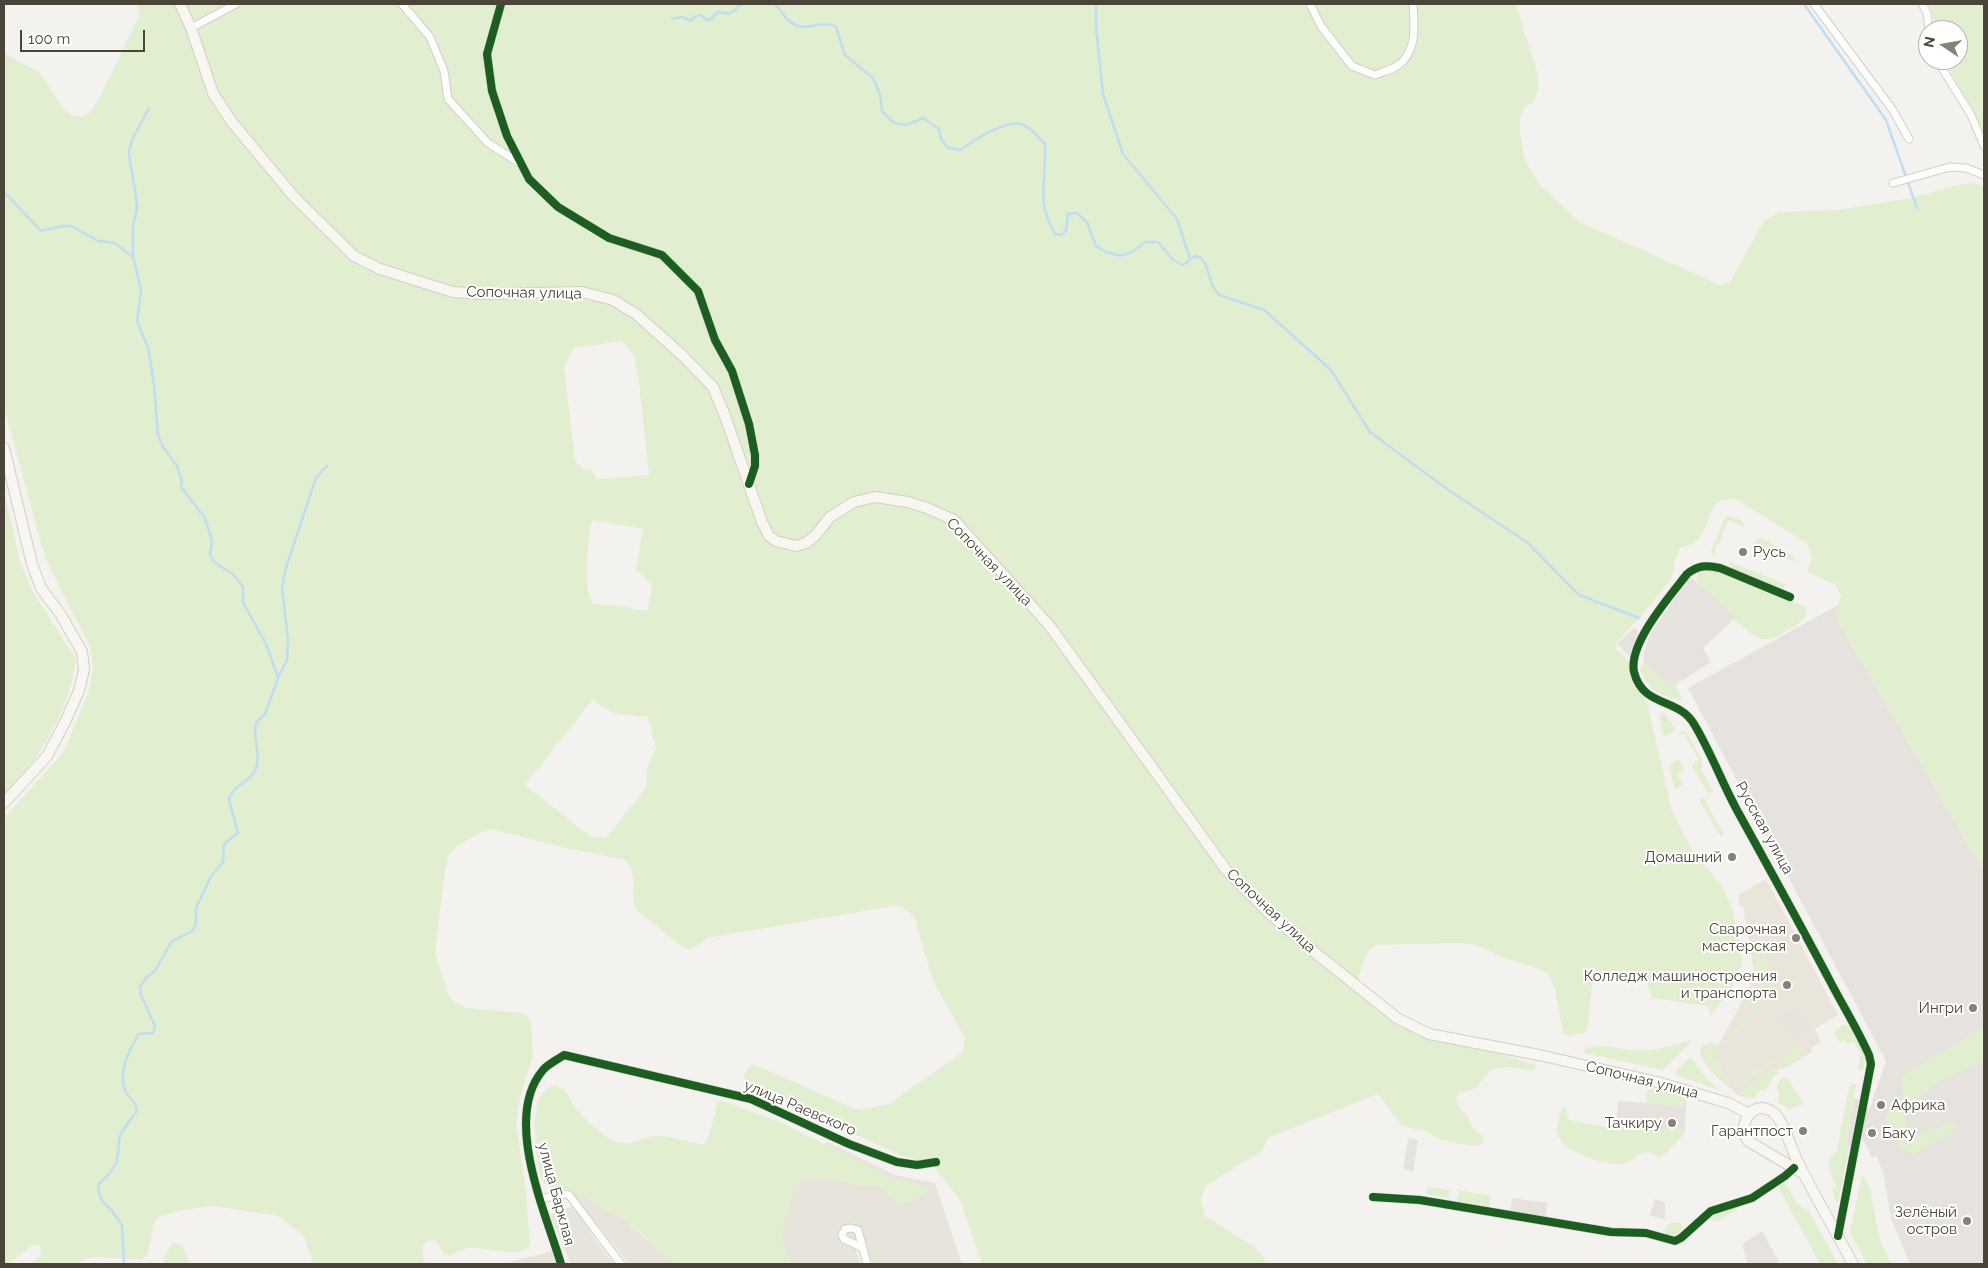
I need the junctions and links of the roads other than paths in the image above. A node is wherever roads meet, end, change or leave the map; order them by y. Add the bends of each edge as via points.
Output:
1 (180, 4) edge
2 (236, 4) edge
3 (402, 4) edge
4 (500, 4) edge
5 (1310, 4) edge
6 (1413, 4) edge
7 (1814, 4) edge
8 (1922, 4) edge
9 (1928, 20) edge
10 (191, 28) junction
11 (1944, 70) edge
12 (1909, 138) dead end
13 (1984, 146) edge
14 (521, 164) junction
15 (1984, 175) edge
16 (1893, 183) dead end
17 (4, 448) edge
18 (749, 484) junction
19 (1790, 596) dead end
20 (4, 802) edge
21 (564, 1055) joint
22 (1750, 1114) junction
23 (936, 1162) dead end
24 (1794, 1168) junction
25 (1804, 1174) junction
26 (1372, 1197) dead end
27 (540, 1199) junction
28 (1838, 1236) junction
29 (862, 1248) dead end
30 (561, 1264) edge
31 (621, 1264) edge
32 (867, 1264) edge
33 (1853, 1264) edge

1 - 10 main road, Сопочная улица
2 - 10 street
3 - 14 street via 430,37 444,71 448,99 488,143
4 - 14 street via 487,54 492,91 507,136
5 - 6 street via 1321,26 1352,66 1375,75 1398,65 1411,49
7 - 12 street via 1892,109
8 - 9 street
10 - 18 main road, Сопочная улица via 213,93 231,121 295,198 354,256 380,269 453,292 582,292 613,300 636,314 713,387
11 - 13 street via 1971,115
14 - 18 street via 529,179 558,206 609,238 662,255 698,291 732,372 749,424 755,466
15 - 16 street via 1966,168 1950,167
17 - 20 main road via 32,564 41,588 82,652 84,669 79,690 47,756
18 - 22 main road, Сопочная улица via 769,536 785,545 796,546 806,542 830,517 854,502 875,496 908,502 954,520 1049,625 1227,871 1269,913 1397,1018 1429,1034 1657,1082
19 - 28 street, Русская улица via 1720,568 1695,567 1648,626 1639,646 1634,670 1638,682 1651,697 1677,707 1694,724 1869,1055 1871,1064
21 - 23 street, улица Раевского via 751,1098 849,1144 897,1162 916,1165
21 - 27 street, улица Барклая via 543,1070 529,1099 526,1122 528,1155
22 - 24 main road via 1744,1132 1748,1141
22 - 25 main road via 1767,1108 1776,1114
24 - 25 main road
24 - 26 street via 1752,1198 1711,1211 1675,1241 1646,1233 1611,1232 1427,1201
25 - 28 main road
27 - 30 street, улица Барклая
27 - 31 street, улица Барклая via 569,1195
28 - 33 main road
29 - 32 street

